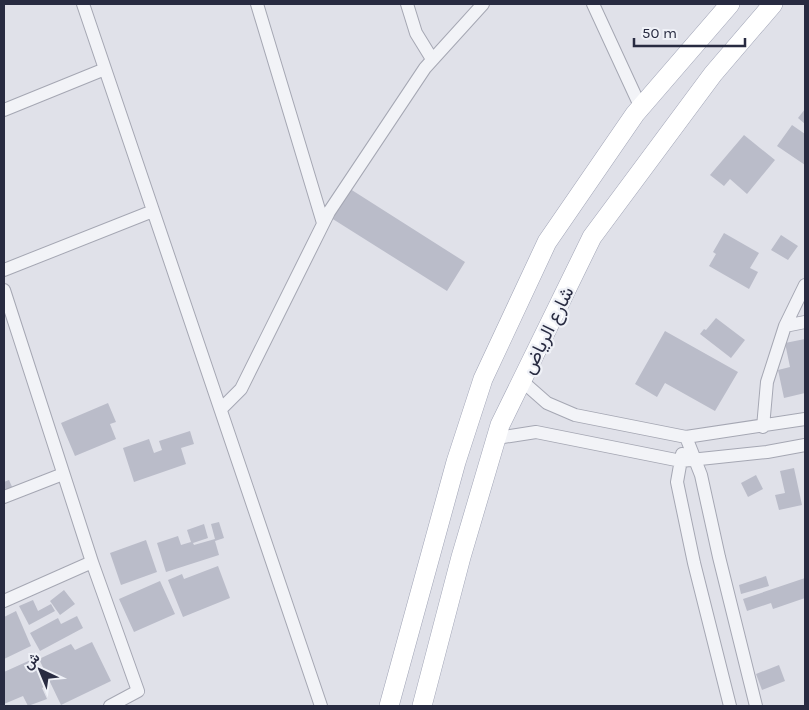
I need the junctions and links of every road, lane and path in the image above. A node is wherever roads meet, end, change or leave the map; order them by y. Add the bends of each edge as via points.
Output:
1 (83, 4) edge
2 (257, 4) edge
3 (408, 4) edge
4 (483, 4) edge
5 (592, 4) edge
6 (730, 4) edge
7 (773, 4) edge
8 (432, 59) junction
9 (105, 69) junction
10 (641, 108) junction
11 (4, 110) edge
12 (153, 211) junction
13 (323, 223) junction
14 (4, 270) edge
15 (805, 284) edge
16 (4, 290) edge
17 (805, 322) edge
18 (785, 326) junction
19 (522, 381) junction
20 (221, 409) junction
21 (805, 419) edge
22 (763, 427) junction
23 (686, 437) junction
24 (497, 438) junction
25 (805, 445) edge
26 (681, 461) junction
27 (696, 461) junction
28 (63, 474) junction
29 (4, 497) edge
30 (92, 562) junction
31 (4, 601) edge
32 (110, 706) edge
33 (321, 706) edge
34 (388, 706) edge
35 (422, 706) edge
36 (730, 706) edge
37 (756, 706) edge

1 - 9 street
2 - 13 street
3 - 8 street via 416,33
4 - 8 street
5 - 10 street
6 - 10 main road, شارع الرياض
7 - 19 main road, شارع الرياض via 713,74 592,237
8 - 13 street
9 - 11 street
9 - 12 street
10 - 34 main road, شارع الرياض via 547,242 483,379 456,462
12 - 14 street
12 - 20 street
13 - 20 street via 241,389
15 - 18 street
16 - 28 street
17 - 18 street
18 - 22 street via 768,382
19 - 23 street via 547,403 575,415
19 - 24 main road, شارع الرياض via 500,424
20 - 33 street
21 - 22 street
22 - 23 street
23 - 26 street
23 - 27 street
24 - 26 street via 536,432
24 - 35 main road, شارع الرياض via 461,557
25 - 27 street
26 - 27 street
26 - 36 street via 677,482
27 - 37 street
28 - 29 street
28 - 30 street
30 - 31 street
30 - 32 street via 138,691

